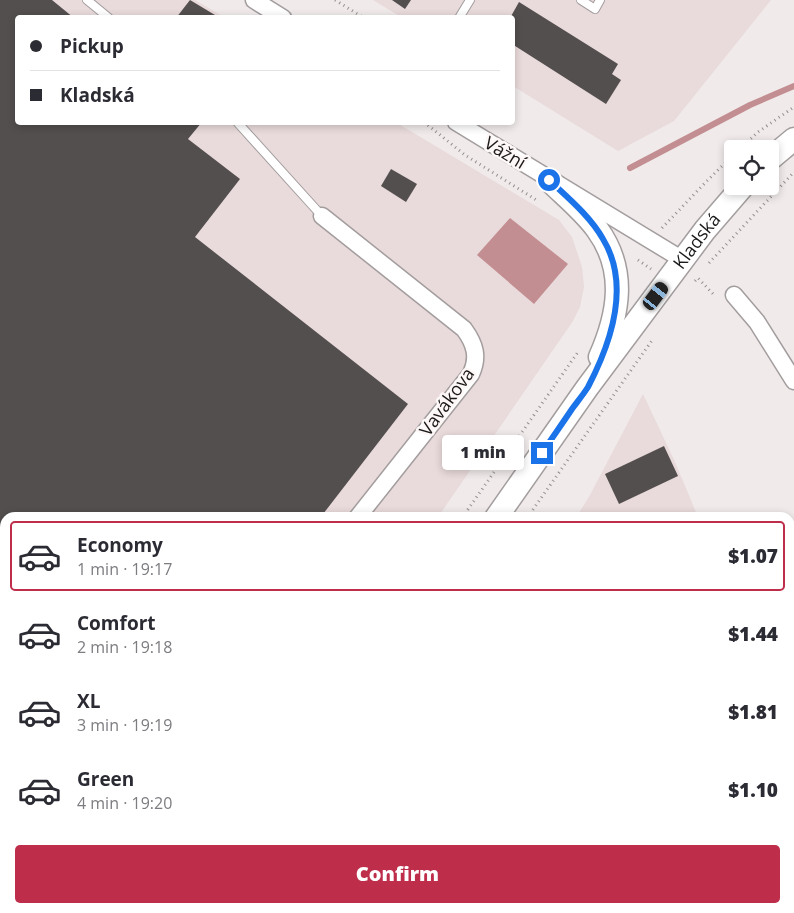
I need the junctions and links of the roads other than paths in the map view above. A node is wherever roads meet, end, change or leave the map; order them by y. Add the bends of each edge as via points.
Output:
1 (87, 0) edge
2 (254, 0) edge
3 (470, 0) edge
4 (581, 0) edge
5 (600, 0) edge
6 (105, 15) edge
7 (278, 15) edge
8 (460, 15) edge
9 (240, 125) edge
10 (461, 125) edge
11 (794, 139) edge
12 (779, 152) edge
13 (549, 180) junction
14 (735, 195) edge
15 (322, 216) joint
16 (683, 260) junction
17 (734, 295) road end
18 (794, 381) edge
19 (587, 388) junction
20 (362, 512) edge
21 (500, 512) edge

1 - 6 lane
2 - 7 street
3 - 8 lane
4 - 5 lane via 595,9
9 - 15 lane
10 - 13 street, Vážní
11 - 12 main road
13 - 16 street, Vážní
13 - 19 main road via 598,230 614,264 616,313
14 - 16 main road, Kladská
15 - 20 street, Vavákova via 464,329 476,351 471,374
16 - 19 main road, Kladská
17 - 18 street via 757,322
19 - 21 main road, Kladská

